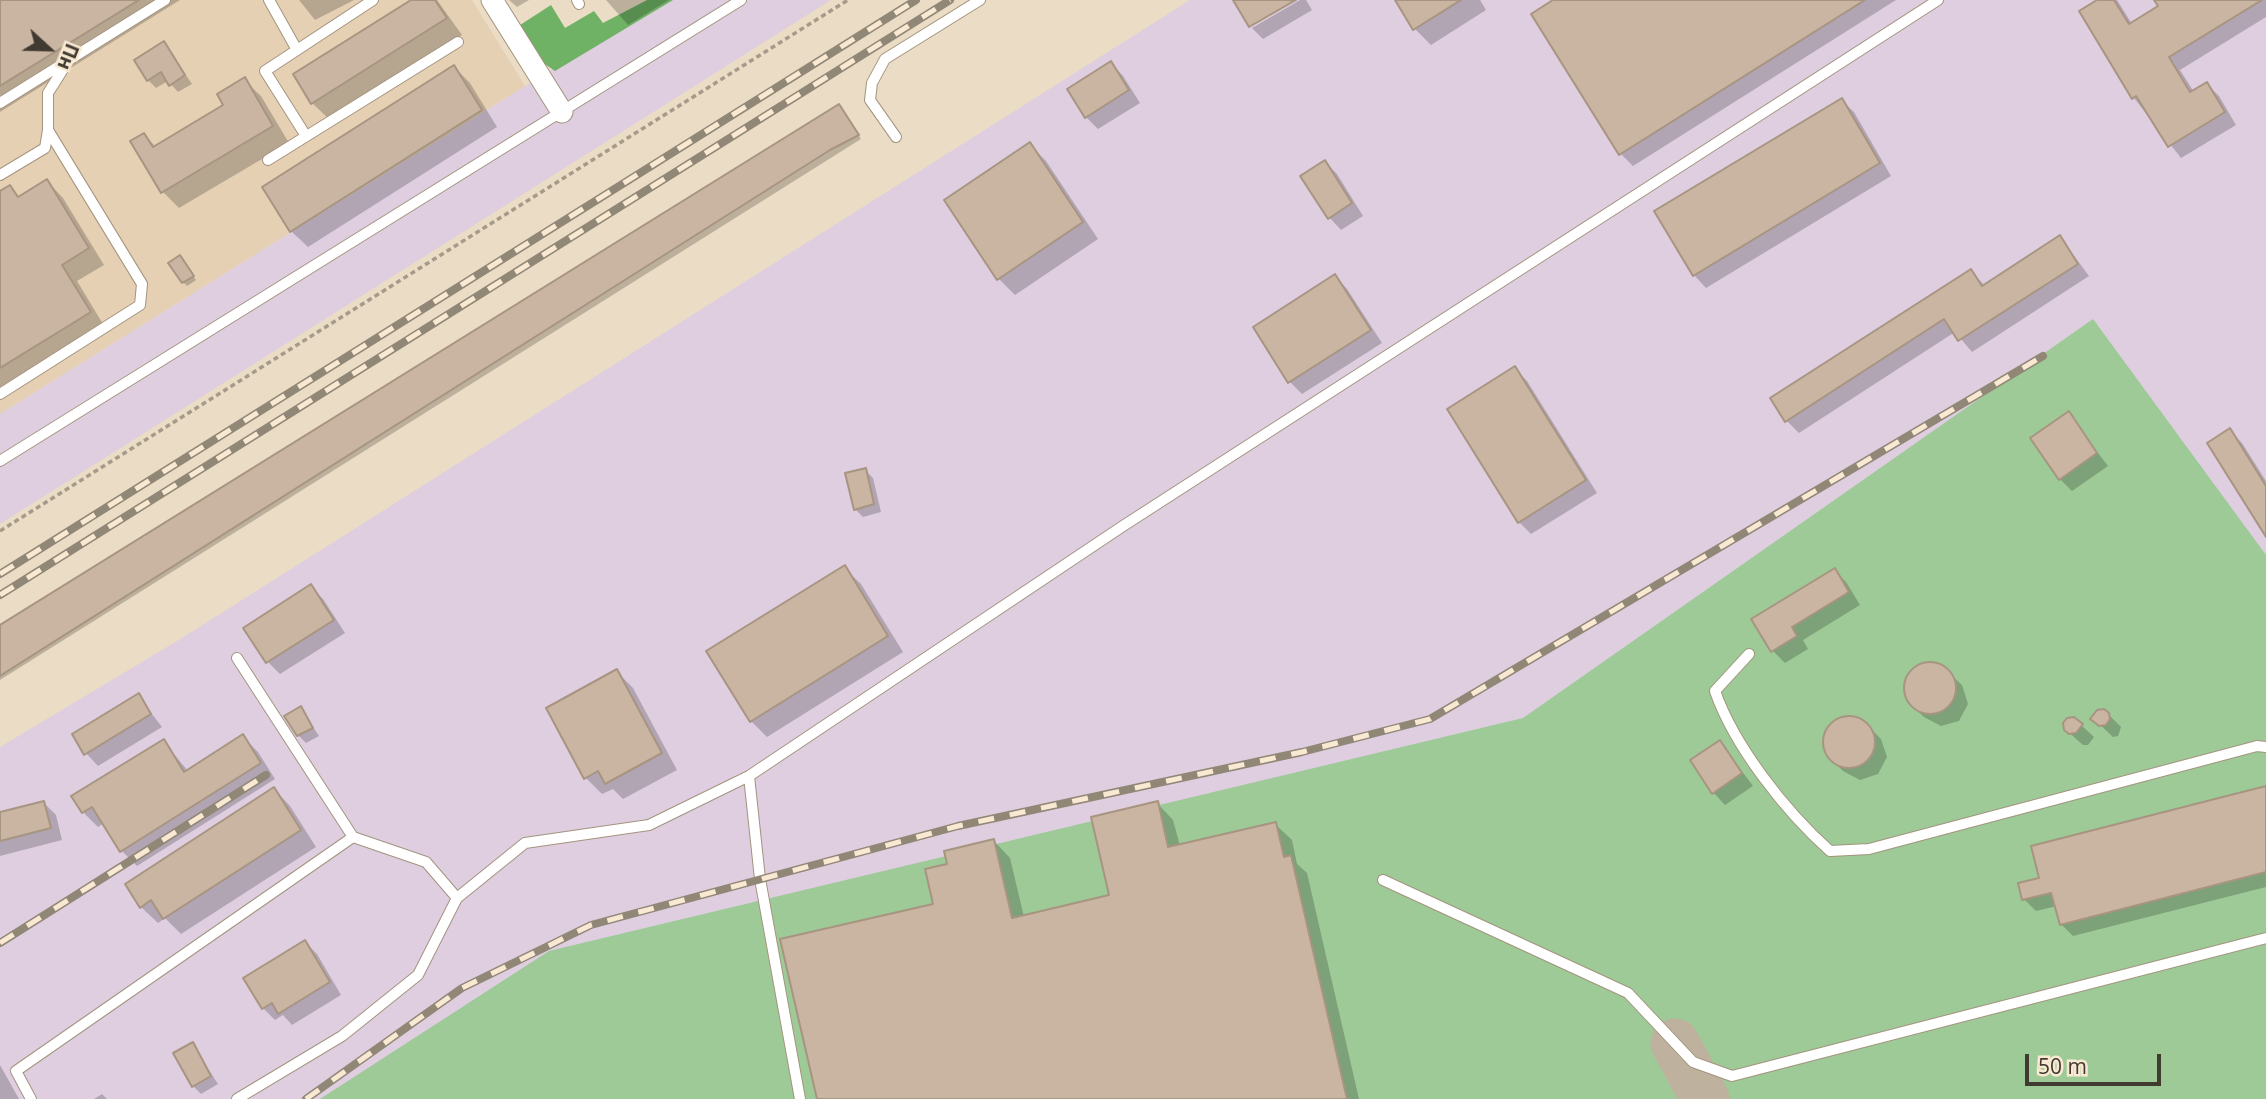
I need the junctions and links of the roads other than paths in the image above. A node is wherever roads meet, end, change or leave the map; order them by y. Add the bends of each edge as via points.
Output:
1 (164, 0) edge
2 (269, 0) edge
3 (373, 0) edge
4 (492, 0) edge
5 (741, 0) edge
6 (980, 0) edge
7 (1938, 0) edge
8 (458, 42) dead end
9 (297, 50) junction
10 (69, 60) junction
11 (0, 103) edge
12 (562, 112) junction
13 (48, 130) junction
14 (306, 136) junction
15 (896, 137) dead end
16 (268, 160) dead end
17 (0, 176) edge
18 (0, 394) edge
19 (0, 461) edge
20 (1749, 654) dead end
21 (237, 658) dead end
22 (2266, 747) edge
23 (749, 776) junction
24 (353, 837) junction
25 (1383, 880) dead end
26 (457, 898) junction
27 (2266, 938) edge
28 (31, 1099) edge
29 (237, 1099) edge
30 (800, 1099) edge

1 - 10 lane
2 - 9 lane
3 - 9 lane
4 - 12 street
5 - 12 lane
6 - 15 lane via 885,59 872,83 870,100
7 - 23 lane via 1124,526
8 - 14 lane
9 - 14 lane via 265,71
10 - 11 lane
10 - 13 lane via 48,93
12 - 19 lane
13 - 17 lane via 45,148
13 - 18 lane via 142,284 140,305
14 - 16 lane
20 - 22 lane via 1715,691 1723,715 1794,819 1830,851 1869,849
21 - 24 lane
23 - 26 lane via 649,825 525,843
23 - 30 lane via 760,879
24 - 26 lane via 426,862
24 - 28 lane via 16,1071
25 - 27 lane via 1628,993 1693,1062 1732,1076
26 - 29 lane via 418,975 342,1036

